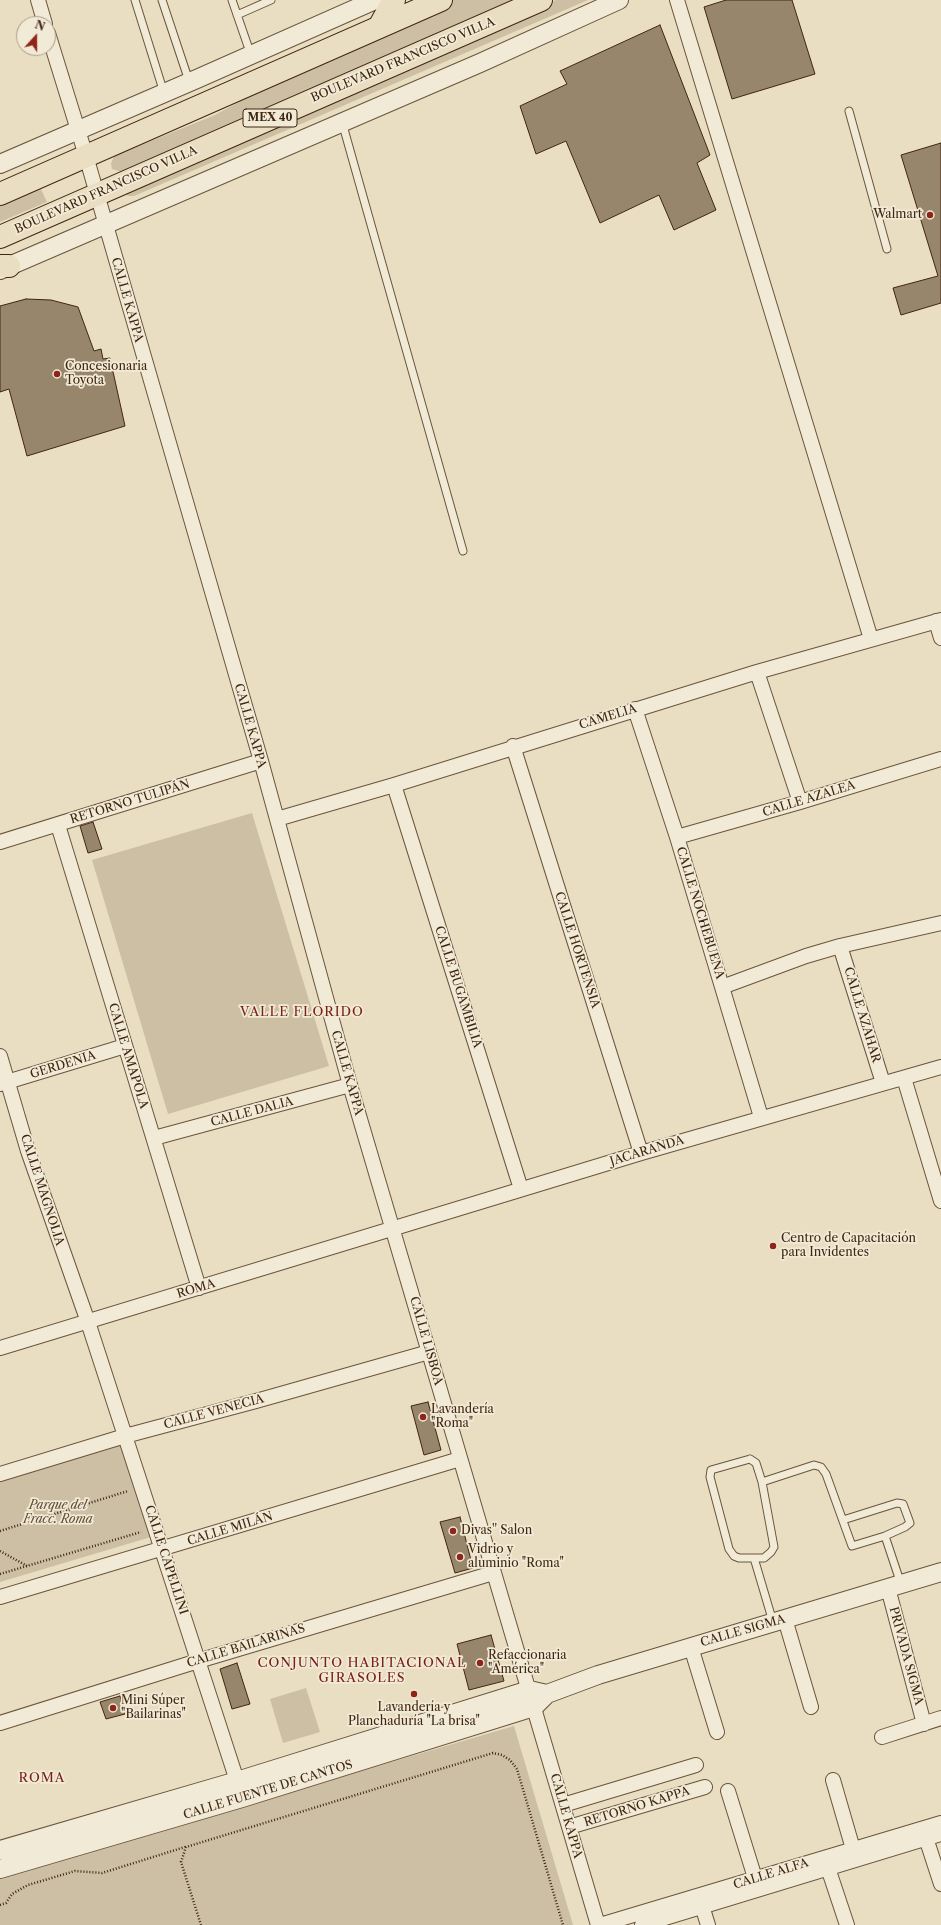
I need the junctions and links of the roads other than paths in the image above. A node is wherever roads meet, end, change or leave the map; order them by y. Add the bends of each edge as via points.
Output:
1 (38, 0) edge
2 (135, 0) edge
3 (162, 0) edge
4 (232, 0) edge
5 (271, 0) edge
6 (375, 0) edge
7 (394, 0) edge
8 (441, 0) edge
9 (541, 0) edge
10 (619, 0) edge
11 (677, 0) edge
12 (237, 15) junction
13 (43, 16) edge
14 (379, 27) junction
15 (251, 55) junction
16 (55, 56) edge
17 (189, 83) junction
18 (164, 94) junction
19 (849, 111) dead end
20 (342, 122) junction
21 (78, 130) junction
22 (86, 156) junction
23 (0, 164) edge
24 (0, 194) edge
25 (96, 194) junction
26 (105, 225) junction
27 (0, 237) edge
28 (887, 249) dead end
29 (3, 267) edge
30 (463, 551) dead end
31 (938, 620) edge
32 (941, 638) edge
33 (871, 639) junction
34 (757, 672) junction
35 (635, 709) junction
36 (513, 746) junction
37 (941, 759) edge
38 (261, 761) junction
39 (394, 785) junction
40 (800, 802) junction
41 (277, 819) junction
42 (58, 825) junction
43 (677, 837) junction
44 (0, 842) edge
45 (941, 922) edge
46 (840, 946) junction
47 (722, 986) junction
48 (125, 1046) junction
49 (0, 1056) edge
50 (941, 1067) edge
51 (904, 1078) junction
52 (4, 1083) edge
53 (883, 1084) junction
54 (350, 1085) junction
55 (761, 1117) junction
56 (154, 1138) junction
57 (641, 1153) junction
58 (521, 1189) junction
59 (941, 1201) edge
60 (392, 1228) junction
61 (199, 1288) junction
62 (88, 1322) junction
63 (0, 1348) edge
64 (429, 1352) junction
65 (125, 1436) junction
66 (460, 1459) junction
67 (0, 1474) edge
68 (762, 1482) junction
69 (843, 1520) junction
70 (885, 1536) junction
71 (162, 1549) junction
72 (754, 1558) junction
73 (941, 1572) edge
74 (493, 1573) junction
75 (894, 1586) junction
76 (0, 1597) edge
77 (779, 1621) junction
78 (691, 1647) junction
79 (198, 1661) junction
80 (531, 1699) junction
81 (811, 1707) dead end
82 (941, 1718) edge
83 (0, 1723) edge
84 (924, 1724) junction
85 (717, 1732) dead end
86 (882, 1737) dead end
87 (696, 1765) dead end
88 (833, 1780) dead end
89 (236, 1781) junction
90 (705, 1786) dead end
91 (728, 1791) dead end
92 (242, 1798) junction
93 (563, 1805) junction
94 (941, 1823) edge
95 (570, 1827) junction
96 (941, 1834) edge
97 (926, 1838) junction
98 (853, 1849) junction
99 (0, 1850) edge
100 (828, 1868) junction
101 (0, 1869) edge
102 (792, 1873) junction
103 (755, 1878) junction
104 (941, 1884) edge
105 (702, 1906) junction
106 (599, 1925) edge
107 (642, 1925) edge
108 (708, 1925) edge
109 (847, 1925) edge

1 - 13 street
2 - 18 lane
3 - 17 lane
4 - 12 lane
5 - 12 lane
6 - 15 street
7 - 14 main road
8 - 14 main road
9 - 25 main road, BOULEVARD FRANCISCO VILLA / MEX 40
10 - 20 street
11 - 33 street
12 - 15 lane
14 - 22 main road
15 - 17 street
16 - 21 street, CALLE KAPPA
17 - 18 street
18 - 21 street
19 - 28 lane
20 - 26 street
20 - 30 lane
21 - 22 street, CALLE KAPPA
21 - 23 street
22 - 24 main road
22 - 25 street, CALLE KAPPA
25 - 26 street, CALLE KAPPA
25 - 27 main road, BOULEVARD FRANCISCO VILLA / MEX 40
26 - 29 street
26 - 38 street, CALLE KAPPA
31 - 32 street
31 - 33 street, CAMELIA
33 - 34 street, CAMELIA
34 - 35 street, CAMELIA
34 - 40 street
35 - 36 street, CAMELIA
35 - 43 street, CALLE NOCHEBUENA
36 - 39 street, CAMELIA
36 - 57 street, CALLE HORTENSIA
37 - 40 street, CALLE AZALEA
38 - 41 street, CALLE KAPPA
38 - 42 street, RETORNO TULIPÁN
39 - 41 street, CAMELIA
39 - 58 street, CALLE BUGAMBILIA
40 - 43 street, CALLE AZALEA
41 - 54 street, CALLE KAPPA
42 - 44 street, RETORNO TULIPÁN
42 - 48 street, CALLE AMAPOLA
43 - 47 street, CALLE NOCHEBUENA
45 - 46 street
46 - 47 street
46 - 53 street, CALLE AZAHAR
47 - 55 street, CALLE NOCHEBUENA
48 - 52 street, GERDENIA
48 - 56 street, CALLE AMAPOLA
49 - 52 street, CALLE MAGNOLIA
50 - 51 street, JACARANDA
51 - 53 street, JACARANDA
51 - 59 street
52 - 62 street, CALLE MAGNOLIA
53 - 55 street, JACARANDA
54 - 56 street, CALLE DALIA
54 - 60 street, CALLE KAPPA
55 - 57 street, JACARANDA
56 - 61 street, CALLE AMAPOLA
57 - 58 street, JACARANDA
58 - 60 street, JACARANDA
60 - 61 street, ROMA
60 - 64 street, CALLE LISBOA
61 - 62 street, ROMA
62 - 63 street, ROMA
62 - 65 street, CALLE CAPELLINI
64 - 65 street, CALLE VENECIA
64 - 66 street, CALLE LISBOA
65 - 67 street, CALLE VENECIA
65 - 71 street, CALLE CAPELLINI
66 - 71 street, CALLE MILÁN
66 - 74 street, CALLE LISBOA
68 - 69 lane via 814,1465 820,1467 826,1474
68 - 72 lane via 774,1547 764,1558
68 - 72 lane via 756,1463 750,1459 711,1470 709,1473 729,1549 734,1556
69 - 70 lane via 852,1546
69 - 70 lane via 897,1503 903,1504 910,1523
70 - 75 lane
71 - 76 street, CALLE MILÁN
71 - 79 street, CALLE CAPELLINI
72 - 77 lane
73 - 75 street, CALLE SIGMA
74 - 79 street, CALLE BAILARINAS
74 - 80 street, CALLE LISBOA
75 - 77 street, CALLE SIGMA
75 - 84 street, PRIVADA SIGMA
77 - 78 street, CALLE SIGMA
77 - 81 street
78 - 80 street, CALLE SIGMA via 598,1675
78 - 85 street
79 - 83 street, CALLE BAILARINAS
79 - 89 street, CALLE CAPELLINI
80 - 89 street, CALLE FUENTE DE CANTOS
80 - 92 street, CALLE FUENTE DE CANTOS
80 - 93 street, CALLE KAPPA
82 - 84 street
84 - 86 street
87 - 93 street, RETORNO KAPPA
88 - 98 street
89 - 92 street, CALLE CAPELLINI
89 - 99 street, CALLE FUENTE DE CANTOS
90 - 95 street, RETORNO KAPPA
91 - 103 street
92 - 101 street, CALLE FUENTE DE CANTOS
93 - 95 street, CALLE KAPPA
94 - 98 street, CALLE ALFA
95 - 106 street, CALLE KAPPA
96 - 97 street, CALLE ALFA
97 - 100 street, CALLE ALFA
97 - 104 street
98 - 102 street, CALLE ALFA
100 - 102 street, CALLE ALFA
100 - 109 street
102 - 103 street, CALLE ALFA
102 - 105 street, CALLE ALFA
103 - 106 street, CALLE ALFA
105 - 107 street, CALLE ALFA
105 - 108 street

